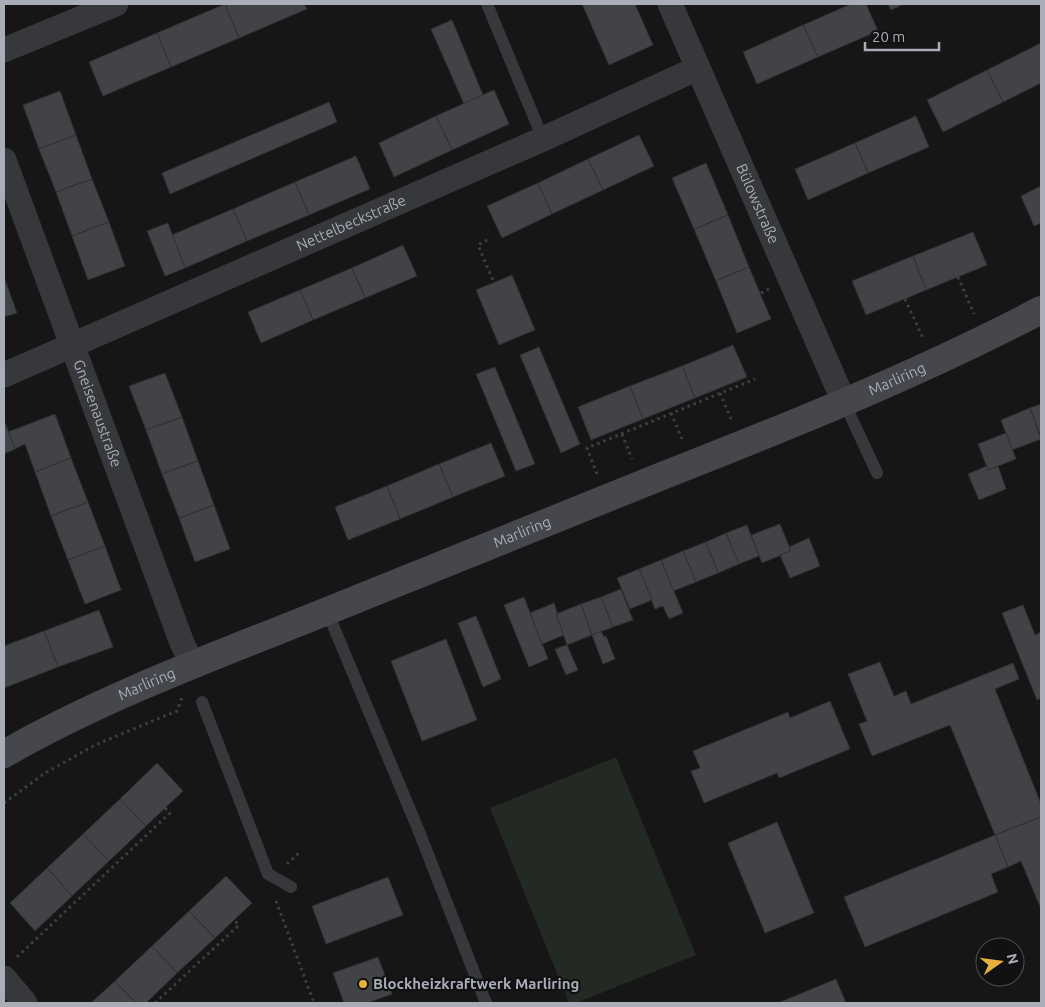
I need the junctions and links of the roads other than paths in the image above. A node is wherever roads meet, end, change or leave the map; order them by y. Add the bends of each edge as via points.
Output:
1 (116, 4) edge
2 (487, 4) edge
3 (670, 4) edge
4 (4, 50) edge
5 (698, 68) junction
6 (543, 139) junction
7 (4, 160) edge
8 (1041, 310) edge
9 (71, 346) junction
10 (4, 375) edge
11 (844, 404) junction
12 (877, 473) dead end
13 (327, 611) junction
14 (193, 665) junction
15 (202, 702) dead end
16 (4, 754) edge
17 (291, 886) dead end
18 (7, 970) edge
19 (24, 1003) edge
20 (486, 1003) edge

1 - 4 street
2 - 6 lane
3 - 5 street, Bülowstraße
5 - 6 street, Nettelbeckstraße
5 - 11 street, Bülowstraße
6 - 9 street, Nettelbeckstraße
7 - 9 street, Gneisenaustraße
8 - 11 street, Marliring via 984,340
9 - 10 street, Nettelbeckstraße
9 - 14 street, Gneisenaustraße
11 - 12 lane
11 - 13 street, Marliring
13 - 14 street, Marliring
13 - 20 lane
14 - 16 street, Marliring via 56,725
15 - 17 lane via 268,874
18 - 19 street

